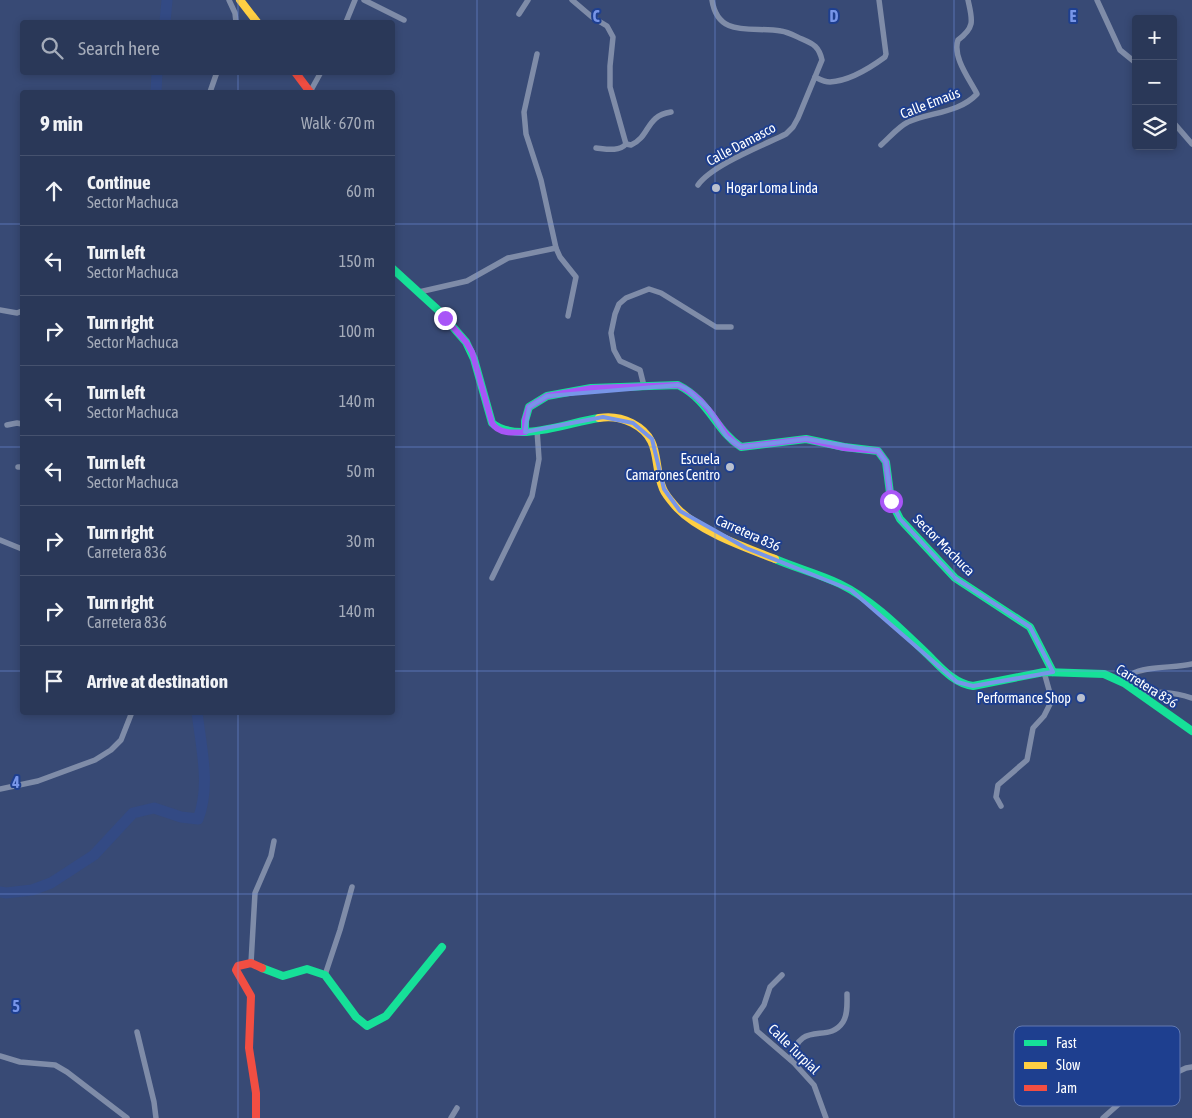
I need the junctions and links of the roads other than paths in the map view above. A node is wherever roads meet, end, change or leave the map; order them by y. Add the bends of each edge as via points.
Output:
1 (230, 0) edge
2 (240, 0) edge
3 (355, 0) edge
4 (364, 0) edge
5 (528, 0) edge
6 (572, 0) edge
7 (712, 0) edge
8 (879, 0) edge
9 (968, 0) edge
10 (1097, 0) edge
11 (519, 14) dead end
12 (236, 20) edge
13 (255, 20) edge
14 (347, 20) edge
15 (404, 20) dead end
16 (537, 54) dead end
17 (1132, 60) edge
18 (216, 75) edge
19 (297, 75) edge
20 (319, 75) edge
21 (815, 77) junction
22 (211, 90) edge
23 (308, 90) edge
24 (311, 90) edge
25 (672, 112) dead end
26 (1177, 127) edge
27 (626, 144) junction
28 (1192, 144) edge
29 (881, 145) dead end
30 (596, 148) dead end
31 (698, 185) dead end
32 (556, 248) junction
33 (395, 271) edge
34 (420, 292) junction
35 (0, 310) edge
36 (20, 311) edge
37 (568, 316) dead end
38 (731, 327) dead end
39 (644, 386) junction
40 (20, 424) edge
41 (7, 425) dead end
42 (537, 430) junction
43 (525, 432) junction
44 (0, 540) edge
45 (20, 548) edge
46 (492, 578) dead end
47 (1192, 664) edge
48 (1044, 672) junction
49 (1053, 672) junction
50 (1124, 683) junction
51 (1141, 694) junction
52 (1192, 698) edge
53 (131, 715) edge
54 (1192, 731) edge
55 (0, 789) edge
56 (1001, 806) dead end
57 (274, 841) dead end
58 (352, 887) dead end
59 (442, 947) dead end
60 (251, 963) junction
61 (325, 975) junction
62 (782, 975) dead end
63 (847, 994) dead end
64 (137, 1032) dead end
65 (0, 1056) edge
66 (791, 1060) junction
67 (1192, 1067) edge
68 (1180, 1071) edge
69 (1116, 1106) edge
70 (457, 1108) dead end
71 (127, 1118) edge
72 (156, 1118) edge
73 (256, 1118) edge
74 (451, 1118) edge
75 (826, 1118) edge
76 (1103, 1118) edge

1 - 12 street
2 - 13 street
3 - 14 street
4 - 15 street
5 - 11 street
6 - 27 street via 606,26 613,37 610,87
7 - 21 street, Calle Damasco via 715,13 733,28 782,31 815,44 822,60
8 - 21 street via 885,57 852,77 830,82
9 - 29 street, Calle Emaús via 972,22 970,29 958,40 957,49 977,94 962,106 906,123
10 - 17 street via 1120,50
16 - 32 street via 524,112 526,134 541,180
18 - 22 street
19 - 23 street
20 - 24 street
21 - 31 street, Calle Damasco via 798,118 786,134 721,166
25 - 27 street via 654,120 636,143
26 - 28 street
27 - 30 street via 620,148
32 - 34 street via 508,258 467,281
32 - 37 street via 576,277
33 - 34 street, Carretera 836
34 - 43 street, Carretera 836 via 469,347 494,427 506,432
35 - 36 street
38 - 39 street via 716,327 649,289 626,298 615,314 611,332 614,350 620,361 640,370
39 - 43 street, Sector Machuca via 592,388 547,396 529,407
39 - 49 street, Sector Machuca via 678,385 687,389 708,408 727,437 741,447 806,439 844,448 878,451 886,462 891,501 900,518 955,578 1030,627
40 - 41 street
42 - 43 street, Carretera 836
42 - 46 street via 539,458 532,496
42 - 48 street, Carretera 836 via 603,417 633,422 652,438 664,489 680,510 746,548 851,590 958,682 973,686
44 - 45 street
47 - 50 street via 1140,671
48 - 49 street, Carretera 836
48 - 56 street via 1051,697 1048,710 1033,728 1027,760 998,785 996,797
49 - 50 street, Carretera 836 via 1104,674
50 - 51 street, Carretera 836
51 - 52 street via 1155,691
51 - 54 street, Carretera 836
53 - 55 street via 121,740 95,760 38,781
57 - 60 street via 255,893
58 - 61 street
59 - 61 street via 386,1016 372,1026 356,1017
60 - 61 street via 283,976 307,969
60 - 73 street via 238,966 236,970 251,996 249,1048
62 - 66 street, Calle Turpial via 770,987 755,1018 757,1032
63 - 66 street via 843,1022 835,1029 803,1037 797,1042
64 - 72 street
65 - 71 street via 20,1062 55,1065
66 - 75 street, Calle Turpial via 814,1085
67 - 68 street
69 - 76 street
70 - 74 street

